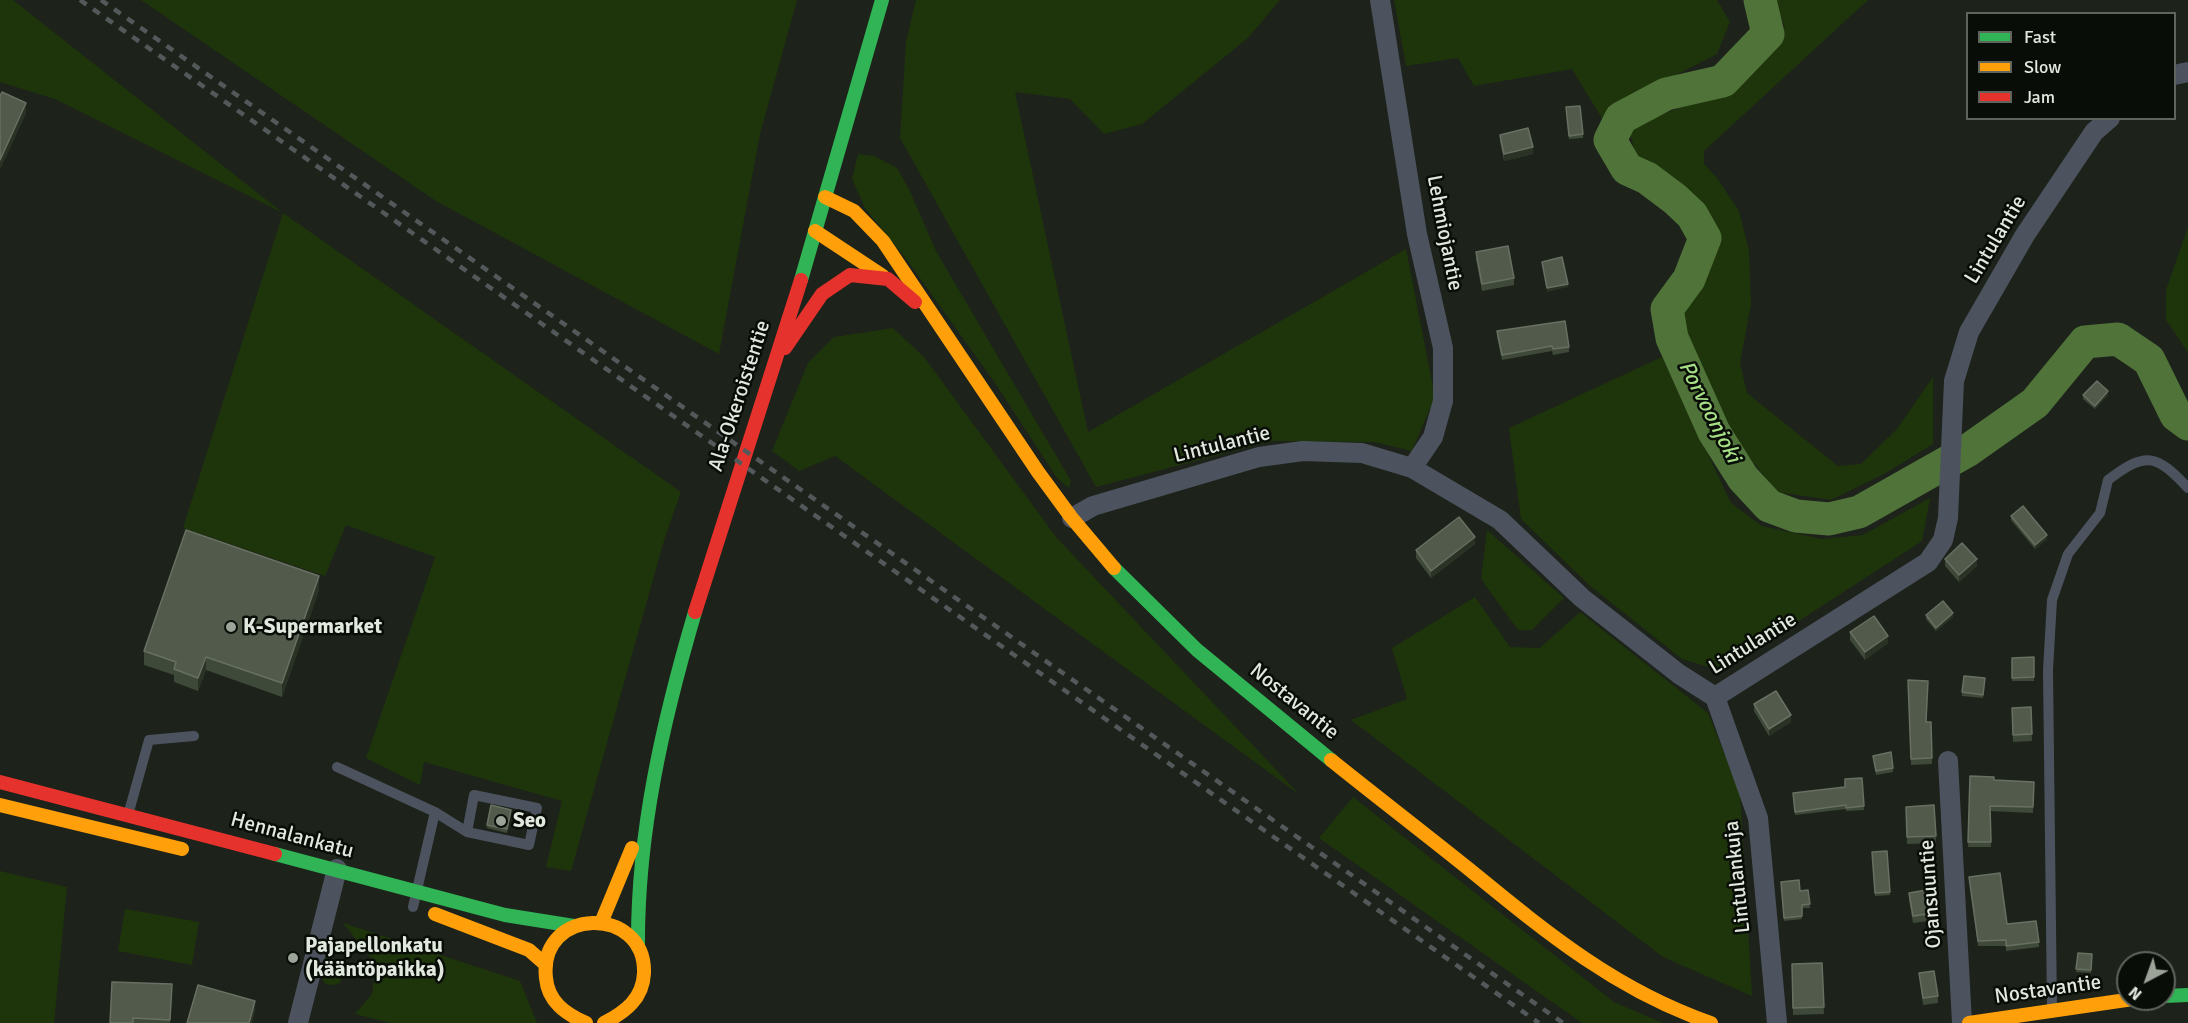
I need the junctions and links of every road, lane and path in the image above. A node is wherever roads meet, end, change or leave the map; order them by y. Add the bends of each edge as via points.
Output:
1 (882, 0) edge
2 (1380, 0) edge
3 (2108, 120) edge
4 (825, 197) junction
5 (814, 231) junction
6 (888, 279) junction
7 (934, 320) junction
8 (770, 376) junction
9 (1412, 468) junction
10 (2188, 488) edge
11 (1072, 518) junction
12 (1715, 697) junction
13 (194, 736) dead end
14 (1948, 761) dead end
15 (337, 767) dead end
16 (0, 783) edge
17 (0, 805) edge
18 (646, 808) junction
19 (435, 812) junction
20 (128, 815) junction
21 (467, 832) junction
22 (122, 835) junction
23 (195, 852) dead end
24 (333, 881) junction
25 (417, 891) junction
26 (408, 905) joint
27 (601, 923) junction
28 (574, 926) junction
29 (638, 947) junction
30 (545, 964) junction
31 (2116, 1002) edge
32 (2052, 1011) junction
33 (579, 1022) edge
34 (612, 1022) edge
35 (298, 1023) edge
36 (1711, 1023) edge
37 (1777, 1023) edge
38 (1962, 1023) edge
39 (1969, 1023) edge

1 - 4 street, Ala-Okeroistentie
2 - 9 street, Lehmiojantie via 1417,234 1443,348 1440,410 1433,437
3 - 12 street, Lintulantie via 2094,132 2025,235 1970,333 1953,381 1943,540 1928,562
4 - 5 street, Ala-Okeroistentie
4 - 7 street, Nostavantie via 857,213 899,262
5 - 6 street, Nostavantie
5 - 8 street, Ala-Okeroistentie
6 - 7 street, Nostavantie
6 - 8 street via 850,275 822,294
7 - 11 street, Nostavantie
8 - 18 street, Ala-Okeroistentie via 693,614
9 - 11 street, Lintulantie via 1362,453 1304,451 1259,457 1093,506
9 - 12 street, Lintulantie via 1500,520 1582,598 1679,674
10 - 32 lane via 2170,469 2151,460 2131,462 2108,480 2100,513 2068,554 2052,600 2048,718
11 - 36 street, Nostavantie via 1121,578 1177,632 1357,780 1584,958 1631,990 1682,1015
12 - 37 street, Lintulankuja via 1758,818
13 - 20 lane via 149,740
14 - 38 street, Ojansuuntie
15 - 19 lane
16 - 20 street, Hennalankatu
17 - 22 street
18 - 27 street, Ala-Okeroistentie
18 - 29 street, Ala-Okeroistentie via 637,910
19 - 21 lane
19 - 25 lane
20 - 22 lane
20 - 24 street, Hennalankatu
21 - 21 lane via 529,845 537,808 474,795
22 - 23 street
24 - 25 street, Hennalankatu
24 - 35 street
25 - 26 lane
25 - 28 street, Hennalankatu via 505,915
26 - 30 street via 529,950
27 - 28 street, Hennalankatu
27 - 29 street via 622,930
28 - 30 street via 552,945
29 - 34 street, Ala-Okeroistentie via 645,963 640,997 630,1010
30 - 33 street via 546,989 553,1002
31 - 32 street, Nostavantie
32 - 39 street, Nostavantie

